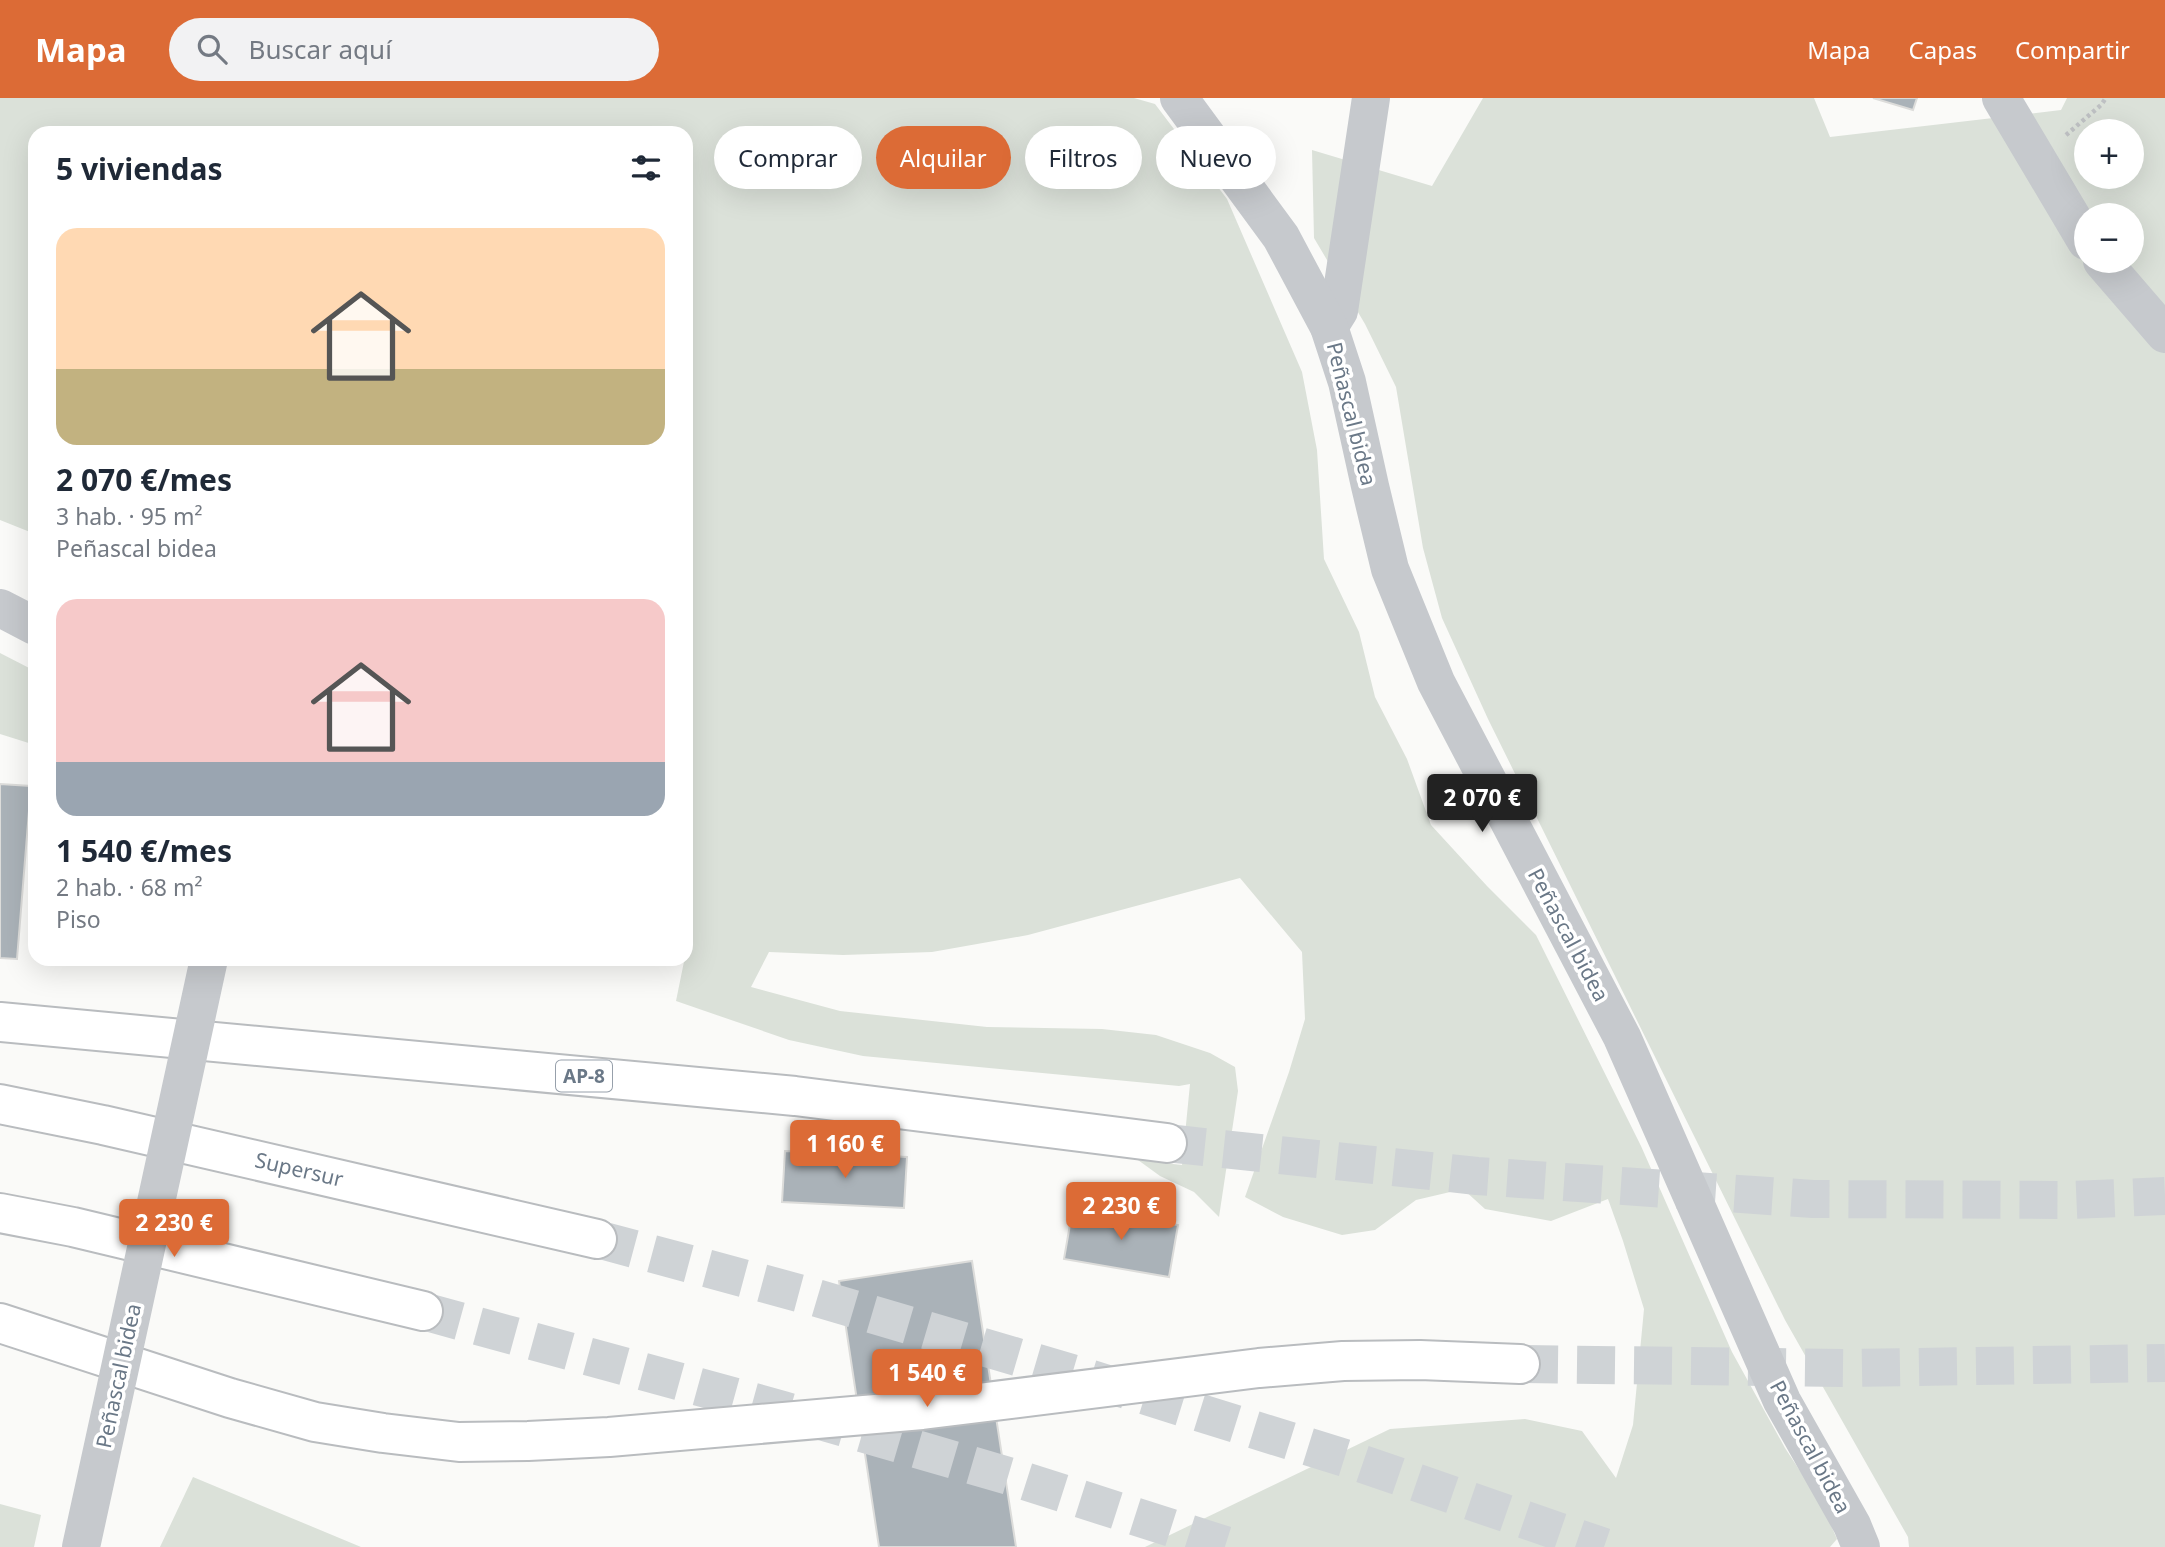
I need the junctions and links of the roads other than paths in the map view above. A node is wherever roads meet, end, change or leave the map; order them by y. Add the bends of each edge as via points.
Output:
1 (1179, 98) edge
2 (1371, 98) edge
3 (2001, 98) edge
4 (2074, 221) edge
5 (2112, 273) edge
6 (1329, 327) junction
7 (2165, 334) edge
8 (0, 608) edge
9 (28, 622) edge
10 (207, 966) edge
11 (0, 1022) edge
12 (0, 1104) edge
13 (1167, 1143) tunnel mouth
14 (0, 1213) edge
15 (597, 1239) tunnel mouth
16 (424, 1311) tunnel mouth
17 (0, 1323) edge
18 (1520, 1364) tunnel mouth
19 (81, 1547) edge
20 (1861, 1547) edge

1 - 6 street, Peñascal bidea via 1281,237
2 - 6 street via 1339,311
3 - 4 street
5 - 7 street
6 - 20 street, Peñascal bidea via 1347,382 1390,569 1436,682 1622,1037 1782,1401
8 - 9 street
10 - 19 street, Peñascal bidea, bridge
11 - 13 highway, AP-8 via 795,1096
12 - 15 highway, Supersur
14 - 16 highway
17 - 18 highway via 315,1422 459,1442 622,1436 922,1410 1259,1368 1420,1360

